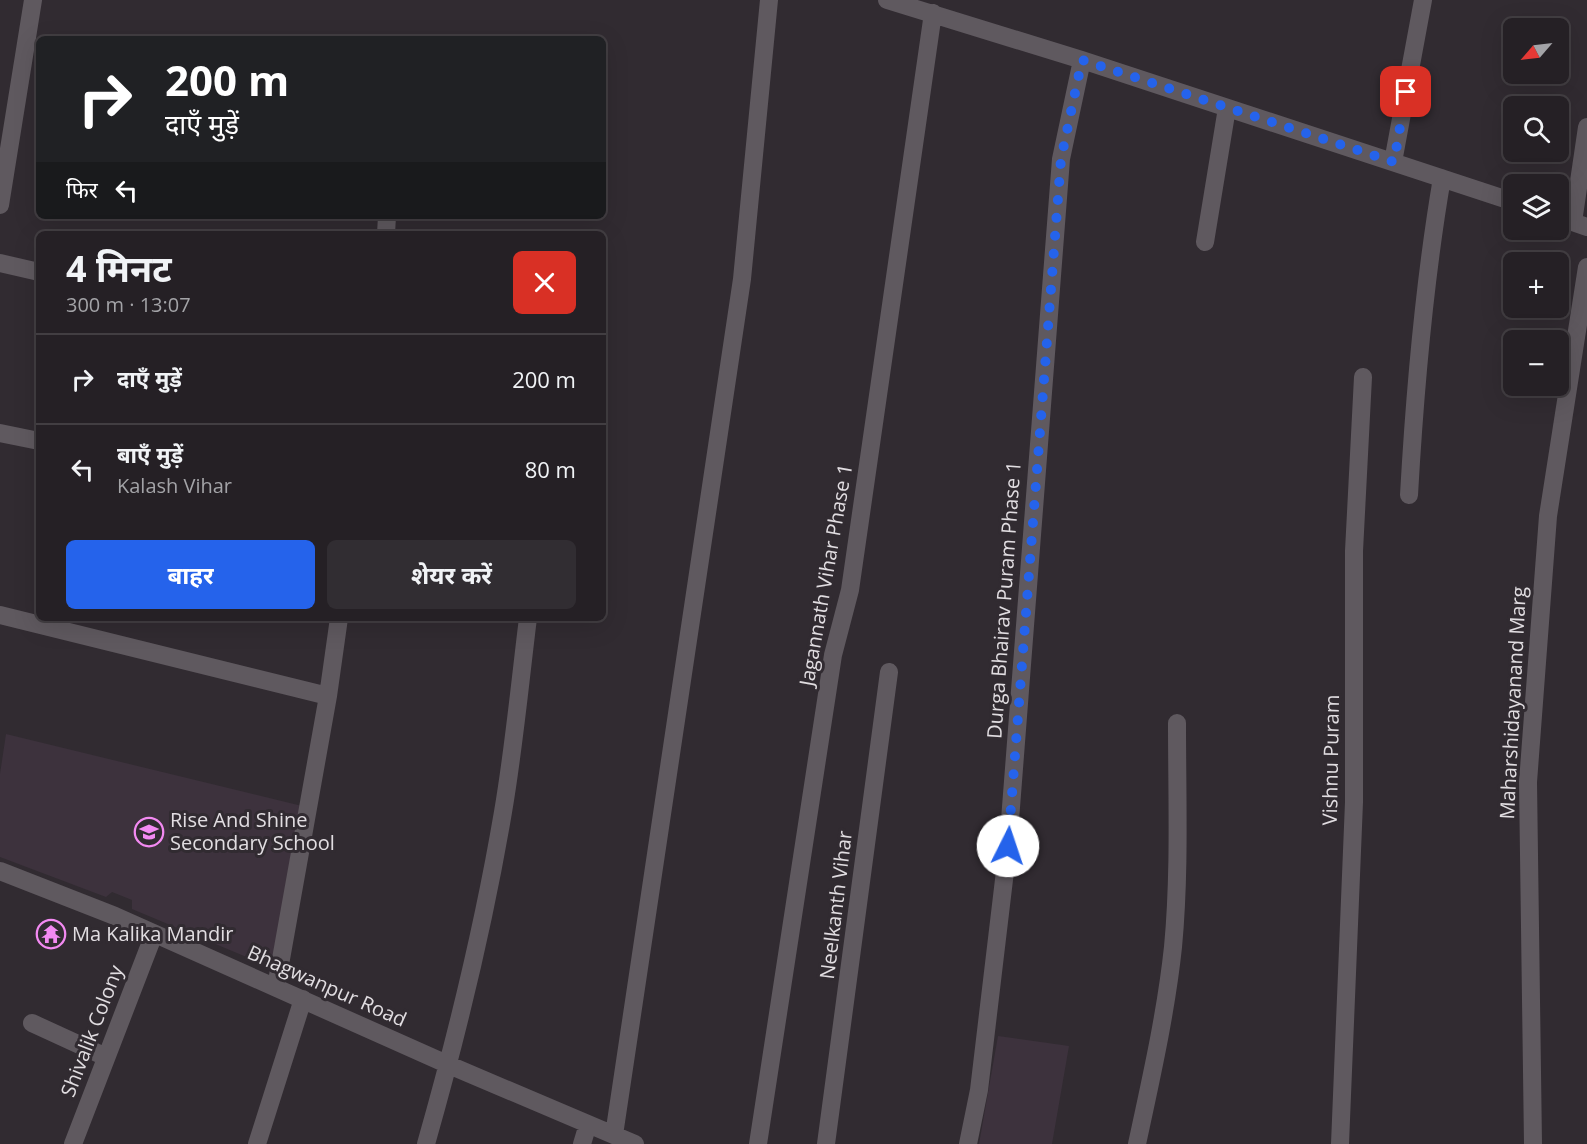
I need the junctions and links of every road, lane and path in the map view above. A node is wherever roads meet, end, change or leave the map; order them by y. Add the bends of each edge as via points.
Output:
1 (33, 0) edge
2 (769, 0) edge
3 (887, 0) edge
4 (1423, 0) edge
5 (911, 3) edge
6 (933, 13) junction
7 (1082, 60) junction
8 (1227, 108) junction
9 (1587, 127) edge
10 (1394, 162) junction
11 (1442, 178) junction
12 (1503, 198) edge
13 (0, 205) edge
14 (1573, 222) edge
15 (1205, 242) dead end
16 (0, 263) edge
17 (1587, 267) edge
18 (36, 271) edge
19 (1363, 377) dead end
20 (0, 433) edge
21 (36, 440) edge
22 (1408, 495) dead end
23 (0, 615) edge
24 (339, 621) edge
25 (528, 621) edge
26 (889, 672) dead end
27 (328, 696) junction
28 (1177, 723) dead end
29 (0, 871) edge
30 (154, 934) junction
31 (276, 987) junction
32 (303, 999) junction
33 (32, 1023) dead end
34 (106, 1057) junction
35 (449, 1065) junction
36 (588, 1124) junction
37 (614, 1135) junction
38 (73, 1144) edge
39 (257, 1144) edge
40 (426, 1144) edge
41 (582, 1144) edge
42 (635, 1144) edge
43 (758, 1144) edge
44 (826, 1144) edge
45 (968, 1144) edge
46 (1137, 1144) edge
47 (1340, 1144) edge
48 (1533, 1144) edge

1 - 13 street
2 - 37 street via 742,279
3 - 5 street
4 - 10 street
5 - 6 street
6 - 7 street
6 - 43 street, Jagannath Vihar Phase 1 via 850,590 833,655
7 - 8 street
7 - 45 street, Durga Bhairav Puram Phase 1 via 1061,159 1008,846
8 - 10 street
8 - 15 street
9 - 14 street
10 - 11 street
11 - 12 street
11 - 22 street via 1416,363
16 - 18 street
17 - 48 street, Maharshidayanand Marg via 1548,516 1528,782
19 - 47 street, Vishnu Puram via 1354,551 1354,802
20 - 21 street
23 - 27 street
24 - 27 street
25 - 35 street via 503,811
26 - 44 street, Neelkanth Vihar
27 - 31 street
28 - 46 street via 1173,948
29 - 30 street, Bhagwanpur Road
30 - 31 street, Bhagwanpur Road
30 - 34 street, Shivalik Colony
31 - 32 street, Bhagwanpur Road
32 - 35 street, Bhagwanpur Road
32 - 39 street
33 - 34 street
34 - 38 street, Shivalik Colony
35 - 36 street, Bhagwanpur Road
35 - 40 street
36 - 37 street, Bhagwanpur Road
36 - 41 street
37 - 42 street, Bhagwanpur Road

